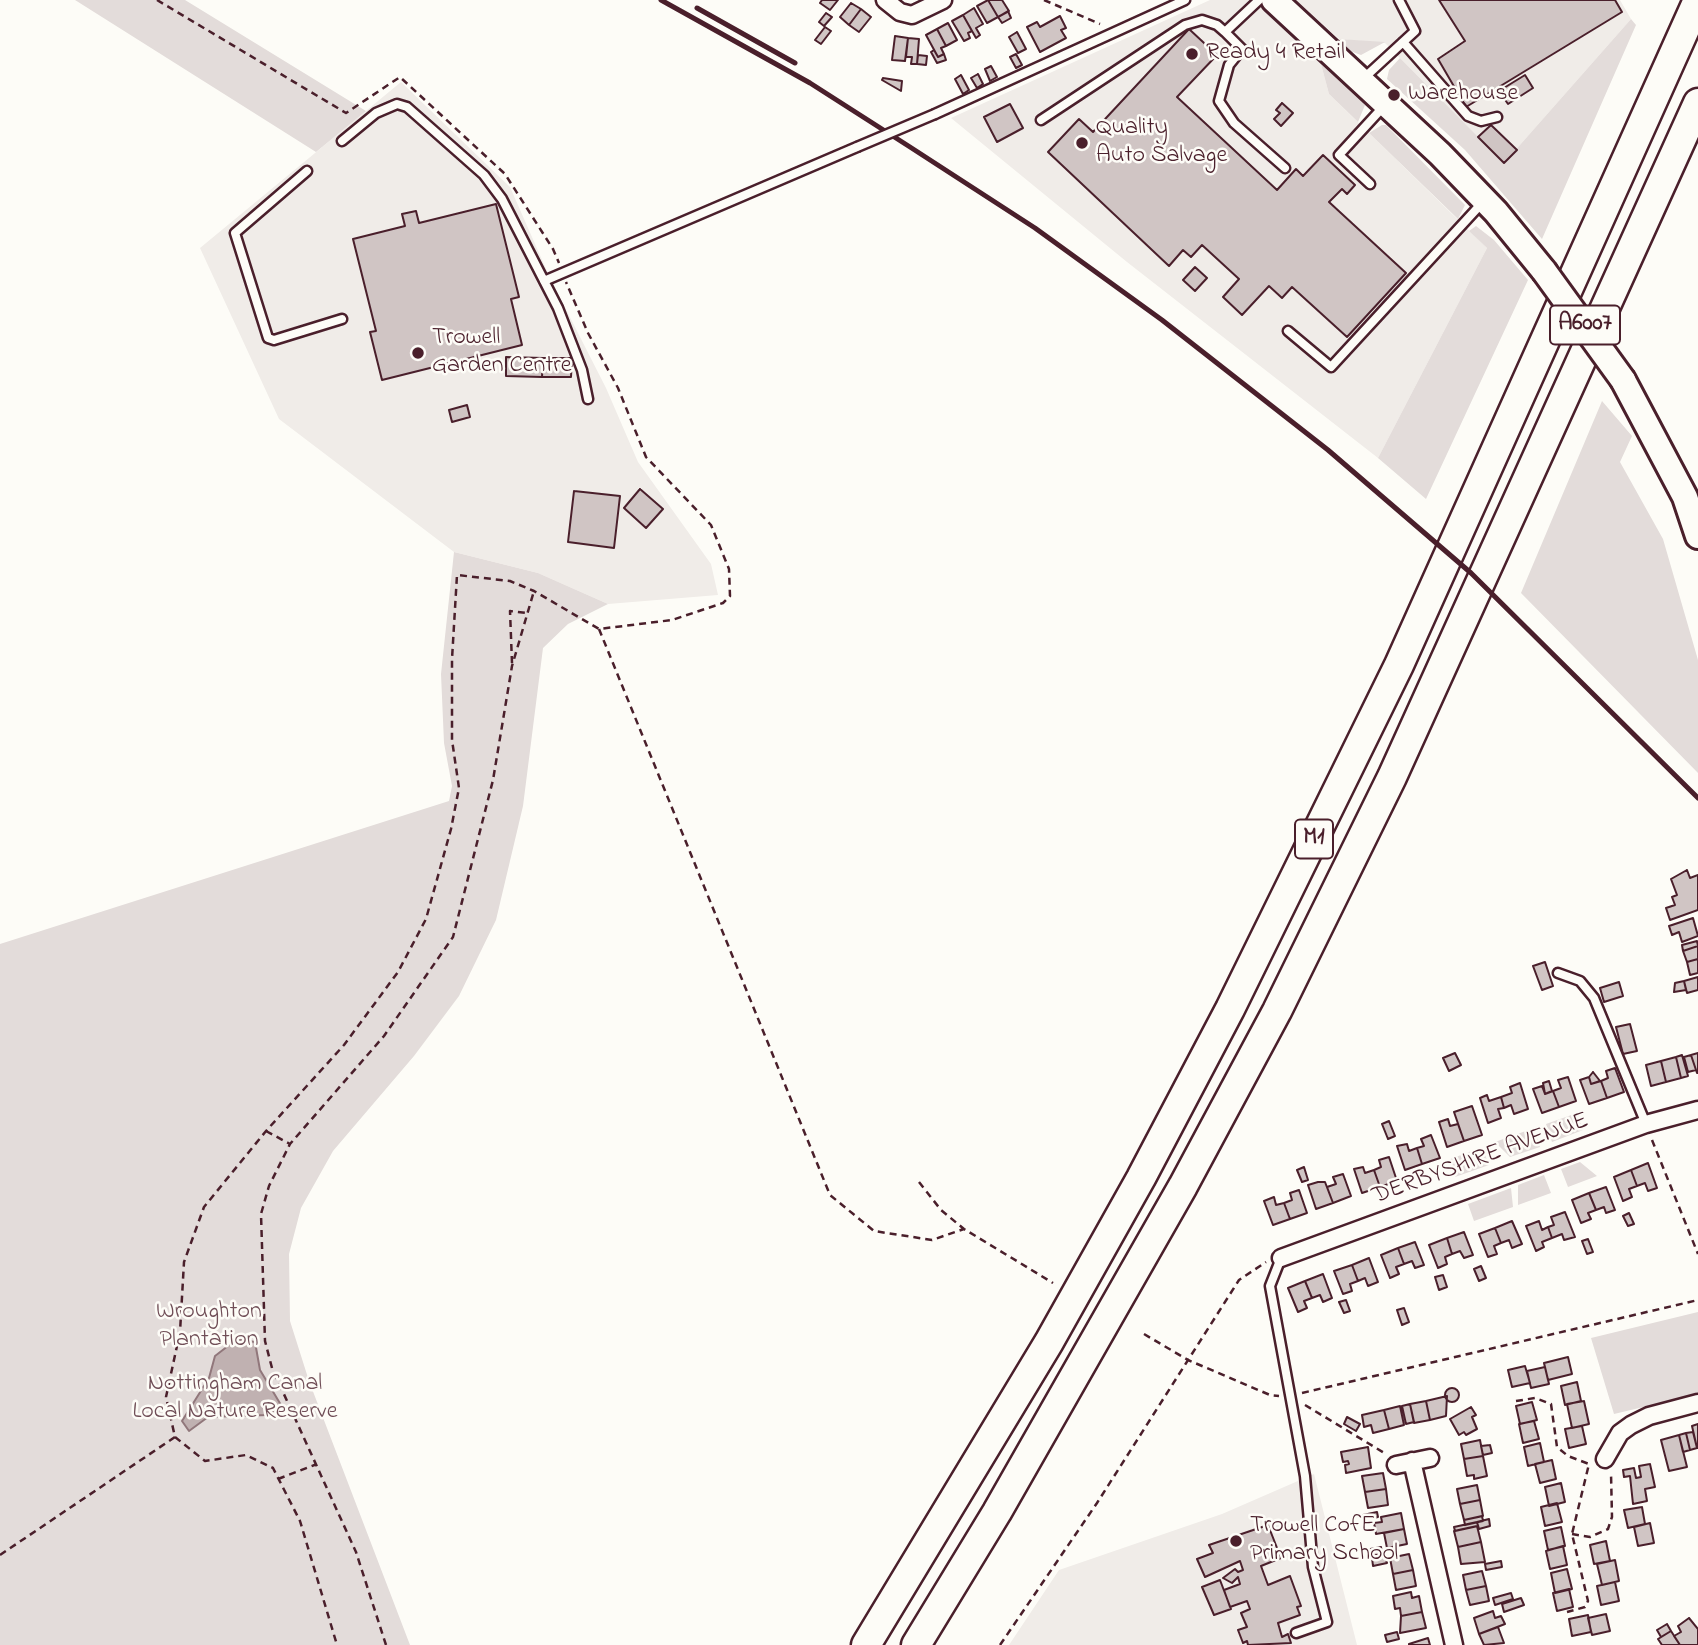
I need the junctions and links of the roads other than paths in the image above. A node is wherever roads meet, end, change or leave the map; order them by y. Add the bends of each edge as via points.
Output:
1 (885, 0) edge
2 (943, 0) edge
3 (1185, 0) edge
4 (1259, 0) edge
5 (1274, 0) edge
6 (1399, 0) edge
7 (1698, 0) edge
8 (1225, 32) junction
9 (1403, 42) junction
10 (1362, 80) junction
11 (1387, 103) junction
12 (1698, 103) edge
13 (1497, 117) dead end
14 (1041, 120) dead end
15 (342, 141) dead end
16 (1285, 168) dead end
17 (307, 171) dead end
18 (1370, 184) dead end
19 (1485, 200) junction
20 (544, 281) junction
21 (342, 319) dead end
22 (1288, 331) dead end
23 (588, 398) dead end
24 (1698, 536) edge
25 (1558, 973) dead end
26 (1698, 1110) edge
27 (1646, 1124) junction
28 (1281, 1258) joint
29 (1698, 1403) edge
30 (1430, 1458) dead end
31 (1605, 1459) road end
32 (1296, 1633) dead end
33 (866, 1645) edge
34 (916, 1645) edge
35 (1454, 1645) edge

1 - 2 street via 912,15
3 - 20 lane, bridge via 934,114
4 - 8 lane
5 - 10 main road, A6007
6 - 9 lane via 1415,31
7 - 33 highway, M1 via 1399,665 1254,962 1049,1342
8 - 14 lane via 1202,20 1185,25
8 - 16 lane via 1242,49 1229,65 1219,101
9 - 10 lane
9 - 13 lane via 1468,117 1481,121
10 - 11 main road, A6007
11 - 18 lane via 1339,155
11 - 19 main road, A6007
12 - 34 highway, M1 via 1392,777 1277,1011 1176,1198
15 - 20 lane via 385,107 407,107 484,175 502,199
17 - 21 lane via 235,233 268,338
19 - 22 lane via 1331,367
19 - 24 main road, A6007, bridge via 1544,271 1623,380 1685,497
20 - 23 lane via 582,370
25 - 27 lane via 1580,981 1594,998
26 - 27 street, DERBYSHIRE AVENUE
27 - 28 street, DERBYSHIRE AVENUE
28 - 32 lane via 1270,1286 1305,1476 1313,1567 1328,1622
29 - 31 street via 1631,1425 1620,1433
30 - 35 street via 1404,1463

